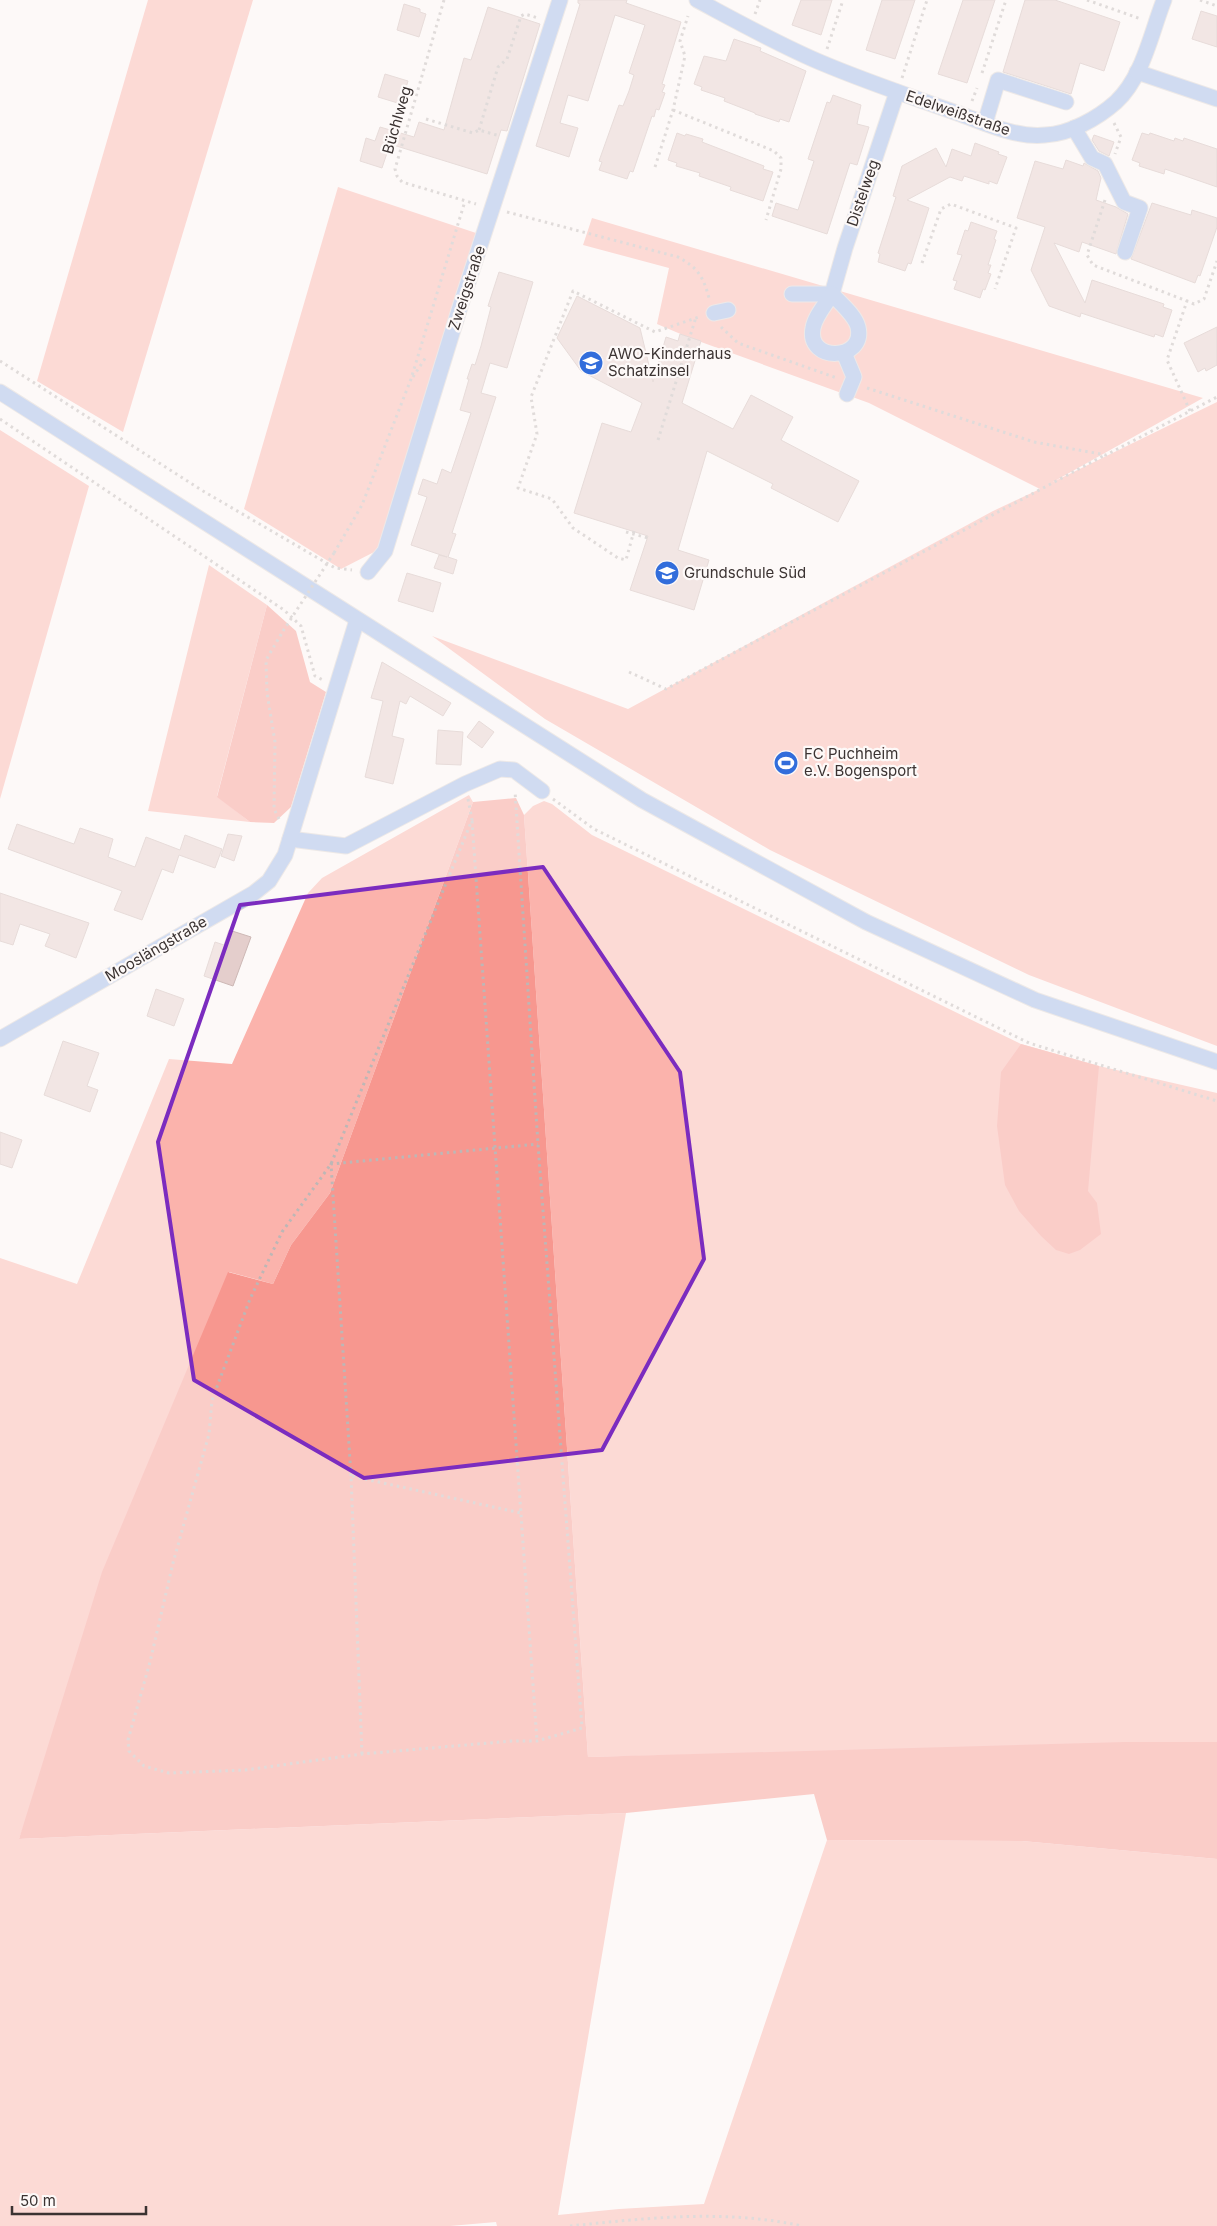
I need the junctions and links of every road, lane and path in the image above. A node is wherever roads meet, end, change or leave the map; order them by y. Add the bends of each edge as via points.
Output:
1 (444, 0) edge
2 (560, 0) edge
3 (697, 0) edge
4 (843, 0) edge
5 (926, 0) edge
6 (1006, 0) edge
7 (1087, 0) edge
8 (1164, 0) edge
9 (1200, 0) edge
10 (1217, 6) edge
11 (688, 16) dead end
12 (553, 22) junction
13 (1155, 24) junction
14 (821, 62) junction
15 (1137, 72) junction
16 (982, 74) dead end
17 (979, 83) dead end
18 (897, 92) junction
19 (1217, 99) edge
20 (1066, 102) dead end
21 (1107, 109) junction
22 (673, 110) junction
23 (967, 116) junction
24 (426, 119) dead end
25 (985, 123) junction
26 (1074, 128) junction
27 (479, 130) junction
28 (515, 141) junction
29 (655, 167) dead end
30 (1109, 171) junction
31 (465, 201) junction
32 (493, 209) junction
33 (766, 220) dead end
34 (1125, 252) dead end
35 (1217, 261) edge
36 (922, 263) dead end
37 (995, 289) dead end
38 (792, 294) dead end
39 (832, 294) junction
40 (721, 312) dead end
41 (696, 317) junction
42 (844, 353) junction
43 (0, 360) edge
44 (0, 392) edge
45 (847, 394) dead end
46 (1190, 411) dead end
47 (0, 419) edge
48 (658, 440) dead end
49 (1106, 455) dead end
50 (626, 532) dead end
51 (634, 532) junction
52 (648, 538) dead end
53 (368, 572) joint
54 (357, 620) junction
55 (628, 672) dead end
56 (336, 688) junction
57 (514, 770) junction
58 (465, 784) junction
59 (542, 790) joint
60 (472, 820) junction
61 (290, 839) junction
62 (0, 1039) edge
63 (1217, 1062) edge
64 (1217, 1101) edge
65 (538, 1144) junction
66 (495, 1149) junction
67 (331, 1164) junction
68 (351, 1476) junction
69 (521, 1513) junction
70 (537, 1741) junction
71 (362, 1754) junction
72 (619, 2221) junction
73 (570, 2226) edge
74 (619, 2226) edge
75 (802, 2226) edge

1 - 31 path, Büchlweg via 395,169 402,182
2 - 12 street, Zweigstraße
3 - 14 street, Edelweißstraße
4 - 14 path
5 - 18 path
6 - 16 path
7 - 13 path
8 - 13 street, Edelweißstraße
9 - 10 path
11 - 22 path via 680,40 685,56
12 - 27 path via 525,14 521,16 507,59 498,67
12 - 28 street, Zweigstraße
13 - 15 street, Edelweißstraße
14 - 18 street, Edelweißstraße
15 - 19 street
15 - 21 street, Edelweißstraße via 1128,88
17 - 23 path
18 - 23 street, Edelweißstraße
18 - 39 street, Distelweg
20 - 25 street via 998,80
21 - 26 street, Edelweißstraße
21 - 30 path via 1121,136
22 - 29 path
22 - 33 path via 774,151 781,158 781,169
23 - 25 street, Edelweißstraße
24 - 27 path via 473,133
25 - 26 street, Edelweißstraße via 1030,136
26 - 30 street via 1092,158 1105,164
27 - 28 path
28 - 32 street, Zweigstraße
30 - 34 street via 1124,202 1140,208
31 - 32 path, Büchlweg
31 - 61 path, bridge via 411,379 362,505 266,660 275,742 274,809
32 - 53 street, Zweigstraße via 384,551
35 - 46 path via 1204,299 1194,304 1187,301 1167,360
36 - 37 path via 941,209 950,204 1016,228
38 - 39 street
39 - 42 street via 858,327 856,343
39 - 42 street, Distelweg via 815,321 813,336 824,352
40 - 41 path
41 - 48 path
41 - 51 path via 655,332 573,292 530,397 537,434 518,488 552,499 573,528 618,558 626,560
42 - 45 street via 854,377
43 - 53 path via 202,491 335,568
44 - 54 street
47 - 56 path via 284,610 301,626 315,676
49 - 55 path via 666,689
50 - 51 path
51 - 52 path
54 - 56 street, Mooslängstraße
54 - 63 street via 642,800 866,922 1035,1000
56 - 61 street, Mooslängstraße
57 - 58 street via 500,769
57 - 59 street
57 - 65 path
58 - 60 path
58 - 61 street via 346,846
59 - 64 path via 594,829 1028,1043
60 - 66 path
60 - 67 path
61 - 62 street, Mooslängstraße via 285,855 269,881 254,893
65 - 66 path
65 - 70 path via 582,1728
66 - 67 path
66 - 69 path
67 - 68 path
67 - 71 path via 282,1232 250,1299 212,1400 209,1434 172,1563 150,1662 128,1740 129,1751 144,1766 169,1773 245,1770
68 - 69 path
68 - 71 path
69 - 70 path
70 - 71 path
72 - 73 path
72 - 74 path
72 - 75 path via 696,2216 769,2219

